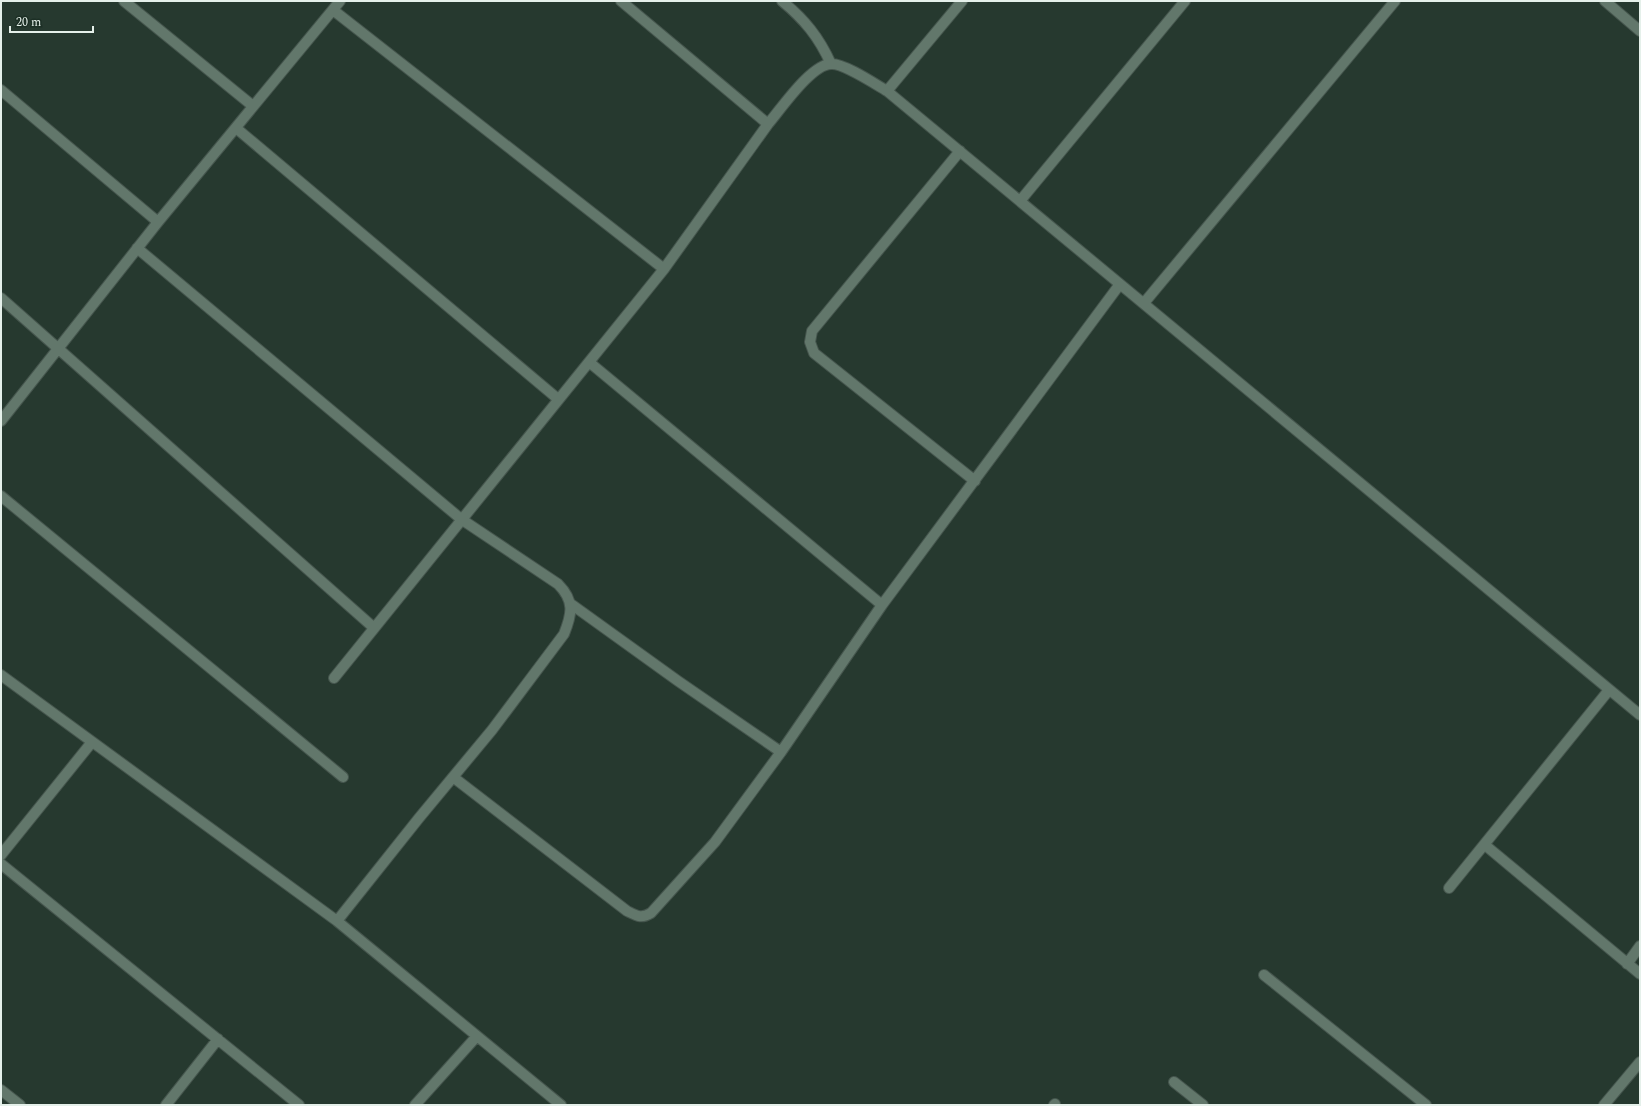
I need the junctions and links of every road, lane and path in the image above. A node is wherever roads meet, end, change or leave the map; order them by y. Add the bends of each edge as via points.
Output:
1 (124, 1) edge
2 (340, 1) edge
3 (621, 1) edge
4 (782, 1) edge
5 (962, 1) edge
6 (1185, 1) edge
7 (1395, 1) edge
8 (1605, 1) edge
9 (333, 10) junction
10 (1640, 31) edge
11 (831, 64) junction
12 (1, 90) edge
13 (887, 91) junction
14 (253, 106) junction
15 (768, 124) junction
16 (236, 128) junction
17 (960, 151) junction
18 (1020, 201) junction
19 (158, 222) junction
20 (137, 248) junction
21 (664, 269) junction
22 (1120, 284) junction
23 (1, 298) edge
24 (1144, 303) junction
25 (59, 348) junction
26 (589, 362) junction
27 (558, 399) junction
28 (1, 421) edge
29 (975, 481) junction
30 (1, 496) edge
31 (461, 519) junction
32 (570, 604) junction
33 (882, 605) junction
34 (373, 627) junction
35 (1, 675) edge
36 (334, 678) dead end
37 (1609, 690) junction
38 (1640, 715) edge
39 (92, 742) junction
40 (781, 752) junction
41 (343, 777) dead end
42 (453, 777) junction
43 (1485, 845) junction
44 (1, 855) edge
45 (1, 864) edge
46 (1449, 888) dead end
47 (337, 921) junction
48 (1640, 946) edge
49 (1627, 964) junction
50 (1640, 974) edge
51 (1264, 975) dead end
52 (477, 1036) junction
53 (218, 1039) junction
54 (1640, 1062) edge
55 (1174, 1082) dead end
56 (1, 1090) edge
57 (20, 1105) edge
58 (166, 1105) edge
59 (299, 1105) edge
60 (415, 1105) edge
61 (561, 1105) edge
62 (1203, 1105) edge
63 (1426, 1105) edge
64 (1604, 1105) edge

1 - 14 street
2 - 9 street
3 - 15 street
4 - 11 street via 813,31
5 - 13 street
6 - 18 street
7 - 24 street
8 - 10 street
9 - 14 street
9 - 21 street
11 - 13 street via 842,66
11 - 15 street via 815,70
12 - 19 street
13 - 17 street
14 - 16 street
15 - 21 street
16 - 19 street
16 - 27 street
17 - 18 street
17 - 29 street via 812,331 810,342 814,353
18 - 22 street
19 - 20 street
20 - 25 street
20 - 31 street
21 - 26 street
22 - 24 street
22 - 29 street
23 - 25 street
24 - 37 street
25 - 28 street
25 - 34 street
26 - 27 street
26 - 33 street
27 - 31 street
29 - 33 street
30 - 41 street
31 - 32 street via 558,584 566,592
31 - 34 street
32 - 40 street
32 - 42 street via 570,618 564,634
33 - 40 street
34 - 36 street
35 - 39 street
37 - 38 street
37 - 43 street
39 - 44 street
39 - 47 street
40 - 42 street via 715,842 645,917 627,911
42 - 47 street
43 - 46 street
43 - 49 street
45 - 53 street
47 - 52 street
48 - 49 street
49 - 50 street
51 - 63 street
52 - 60 street
52 - 61 street
53 - 58 street
53 - 59 street
54 - 64 street
55 - 62 street
56 - 57 street

